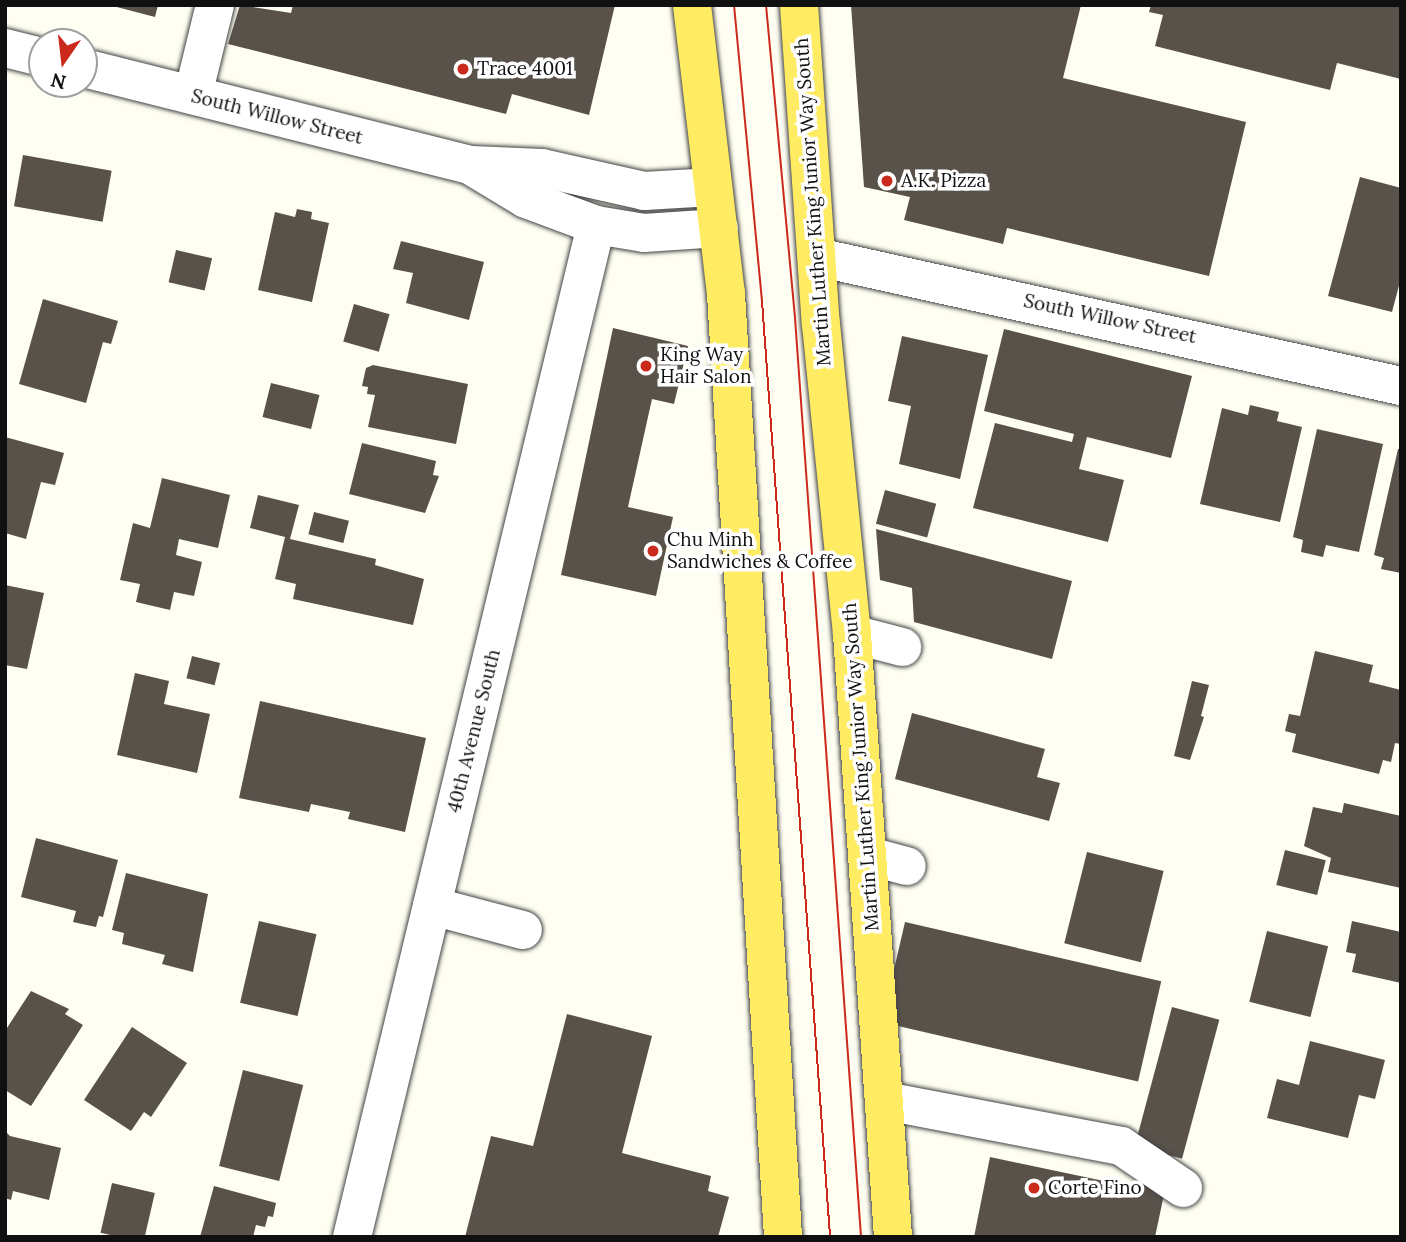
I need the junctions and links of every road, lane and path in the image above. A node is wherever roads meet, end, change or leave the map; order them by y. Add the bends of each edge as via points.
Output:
1 (215, 5) edge
2 (692, 5) edge
3 (799, 5) edge
4 (5, 48) edge
5 (28, 54) edge
6 (98, 71) edge
7 (193, 95) junction
8 (471, 165) junction
9 (713, 187) junction
10 (596, 225) junction
11 (719, 228) junction
12 (817, 257) junction
13 (1401, 386) edge
14 (852, 634) junction
15 (902, 647) dead end
16 (869, 856) junction
17 (907, 866) dead end
18 (432, 906) junction
19 (523, 930) dead end
20 (885, 1101) junction
21 (1183, 1188) dead end
22 (352, 1237) edge
23 (783, 1237) edge
24 (893, 1237) edge

1 - 7 street
2 - 9 main road
3 - 12 main road, Martin Luther King Junior Way South
4 - 5 street
6 - 7 street, South Willow Street
7 - 8 street, South Willow Street
8 - 9 street, South Willow Street via 542,168 644,191
8 - 10 street, South Willow Street via 526,200
9 - 11 main road
10 - 11 street, South Willow Street via 644,233
10 - 18 street, 40th Avenue South
11 - 23 main road
12 - 13 street, South Willow Street
12 - 14 main road, Martin Luther King Junior Way South
14 - 15 street
14 - 16 main road, Martin Luther King Junior Way South
16 - 17 street
16 - 20 main road, Martin Luther King Junior Way South
18 - 19 street
18 - 22 street, 40th Avenue South
20 - 21 street via 1121,1146
20 - 24 main road, Martin Luther King Junior Way South

